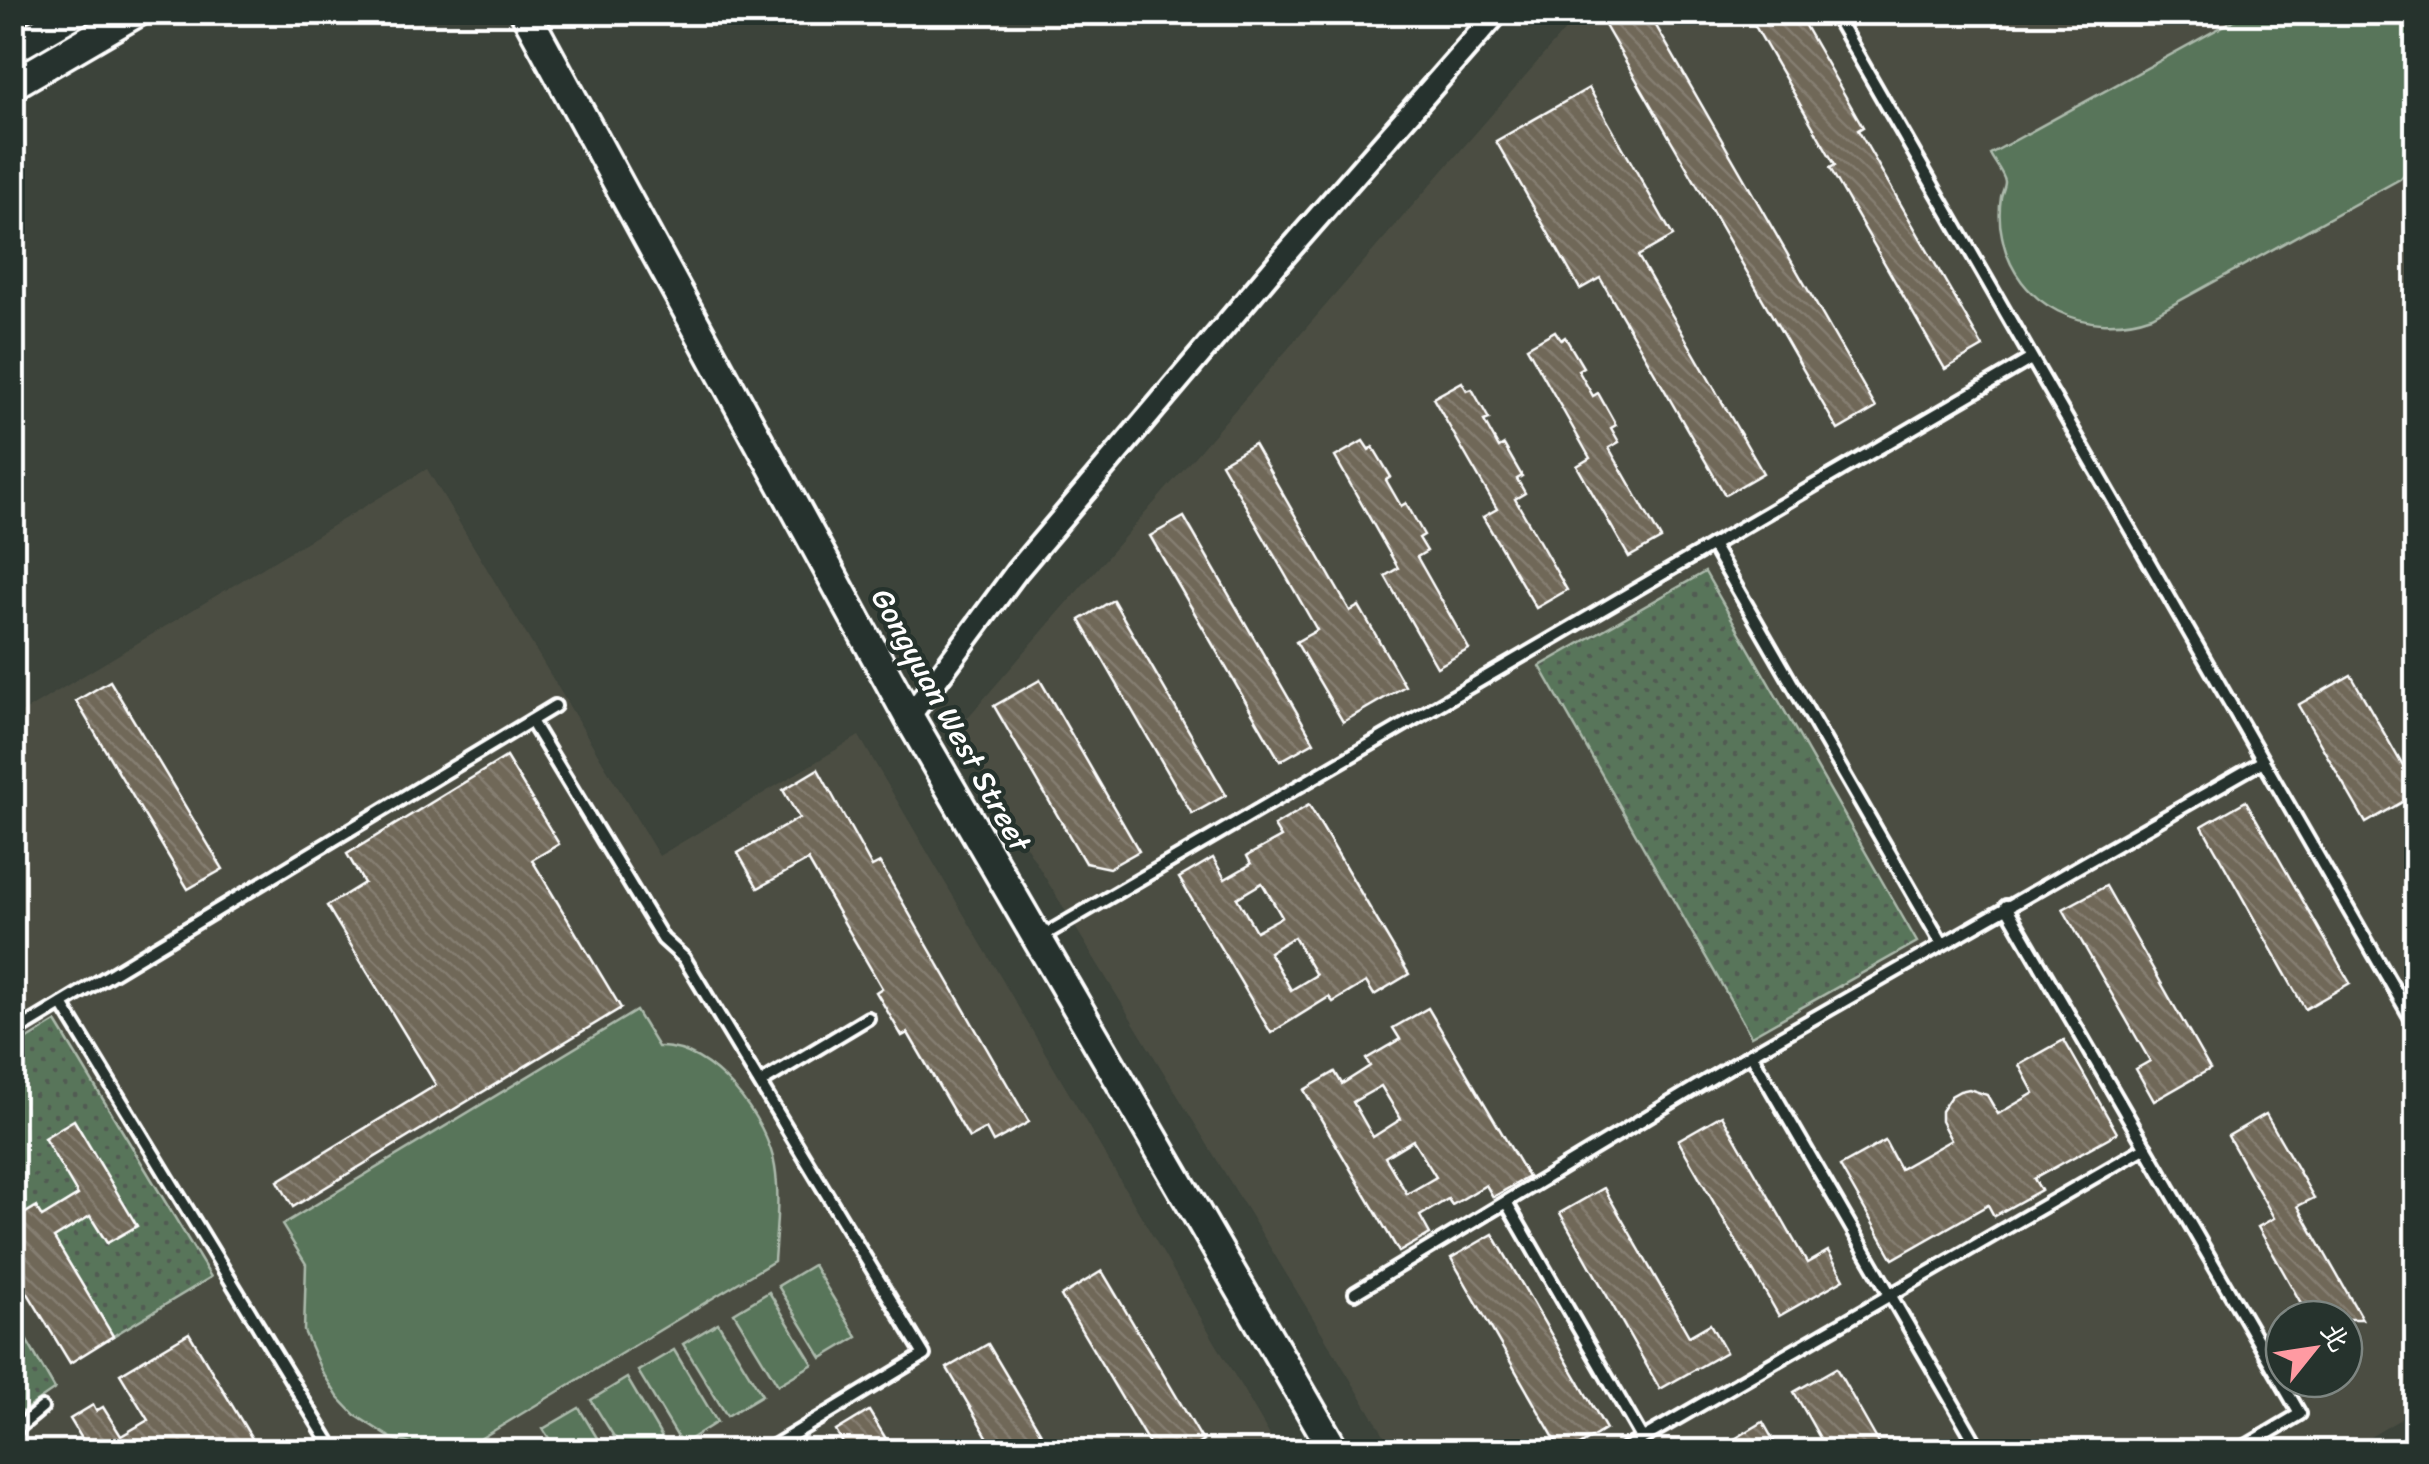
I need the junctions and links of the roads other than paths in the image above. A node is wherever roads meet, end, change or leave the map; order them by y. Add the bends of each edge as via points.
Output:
1 (76, 12) edge
2 (137, 12) edge
3 (525, 12) edge
4 (1498, 12) edge
5 (1833, 12) edge
6 (12, 49) edge
7 (12, 85) edge
8 (2032, 358) junction
9 (1712, 545) junction
10 (555, 706) dead end
11 (908, 716) junction
12 (531, 721) junction
13 (2262, 762) junction
14 (2006, 906) junction
15 (1038, 939) junction
16 (1942, 944) junction
17 (62, 1004) junction
18 (868, 1018) dead end
19 (2416, 1027) edge
20 (12, 1034) edge
21 (1751, 1054) junction
22 (760, 1084) junction
23 (2146, 1147) junction
24 (1506, 1202) junction
25 (1356, 1294) dead end
26 (1890, 1294) junction
27 (42, 1408) dead end
28 (12, 1433) edge
29 (1642, 1438) junction
30 (335, 1452) edge
31 (764, 1452) edge
32 (1334, 1452) edge
33 (1619, 1452) edge
34 (1981, 1452) edge
35 (2236, 1452) edge

1 - 6 street
2 - 7 street
3 - 11 street, Gongyuan West Street
4 - 11 street via 1030,556
5 - 8 lane
8 - 9 lane
8 - 13 lane
9 - 15 lane
9 - 16 lane
10 - 12 lane
11 - 15 street, Gongyuan West Street
12 - 17 lane
12 - 22 lane
13 - 14 lane
13 - 19 lane
14 - 16 lane
14 - 23 lane
15 - 32 street, Gongyuan West Street
16 - 21 lane
17 - 20 lane
17 - 30 lane
18 - 22 lane
21 - 24 lane
21 - 26 lane
22 - 31 lane via 924,1355
23 - 26 lane
23 - 35 lane via 2300,1414
24 - 25 lane
24 - 29 lane
26 - 29 lane
26 - 34 lane
27 - 28 lane
29 - 33 lane

